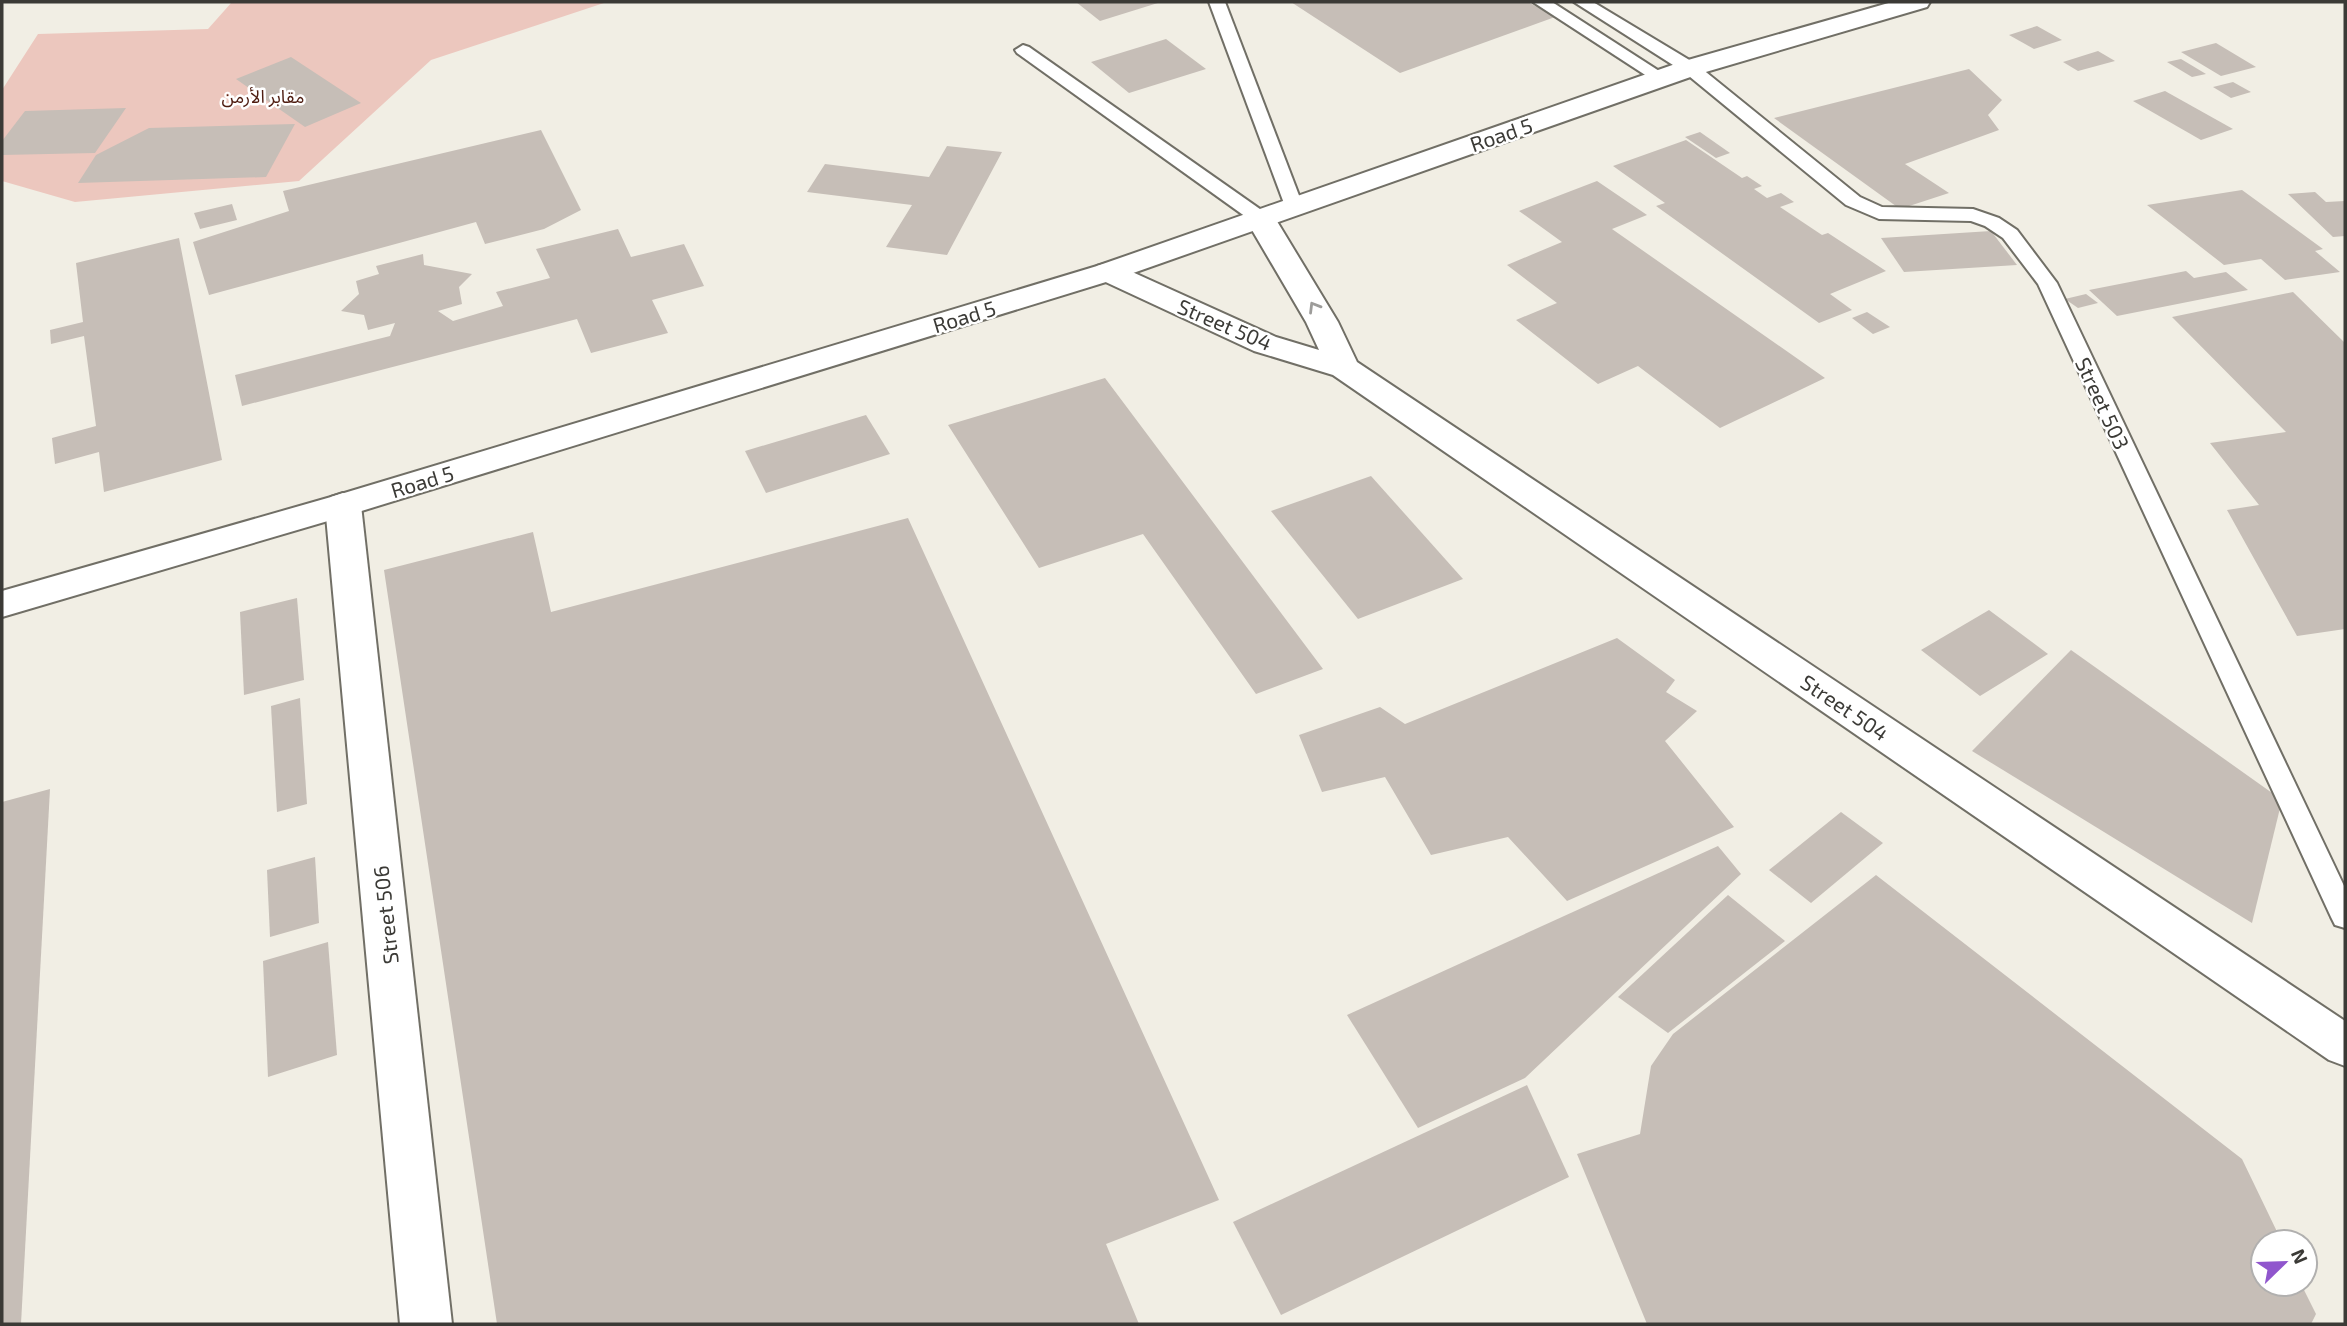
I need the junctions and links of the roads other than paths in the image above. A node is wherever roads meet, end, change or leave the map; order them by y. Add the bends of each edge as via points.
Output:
1 (1217, 2) edge
2 (1541, 2) edge
3 (1582, 2) edge
4 (1918, 2) edge
5 (1023, 50) dead end
6 (1676, 73) junction
7 (1294, 206) junction
8 (1260, 218) junction
9 (1108, 272) junction
10 (1344, 368) junction
11 (343, 505) junction
12 (2, 604) edge
13 (2345, 917) edge
14 (2345, 1046) edge
15 (426, 1324) edge

1 - 7 lane
2 - 6 lane
3 - 6 lane
4 - 6 street, Road 5
5 - 8 lane
6 - 7 street, Road 5
6 - 13 lane, Street 503 via 1860,204 1879,213 1973,215 2010,234 2047,284
7 - 8 street, Road 5
8 - 9 street, Road 5
10 -> 8 street
9 - 10 street, Street 504 via 1265,344
9 - 11 street, Road 5
10 - 14 street, Street 504
11 - 12 street, Road 5
11 - 15 street, Street 506

